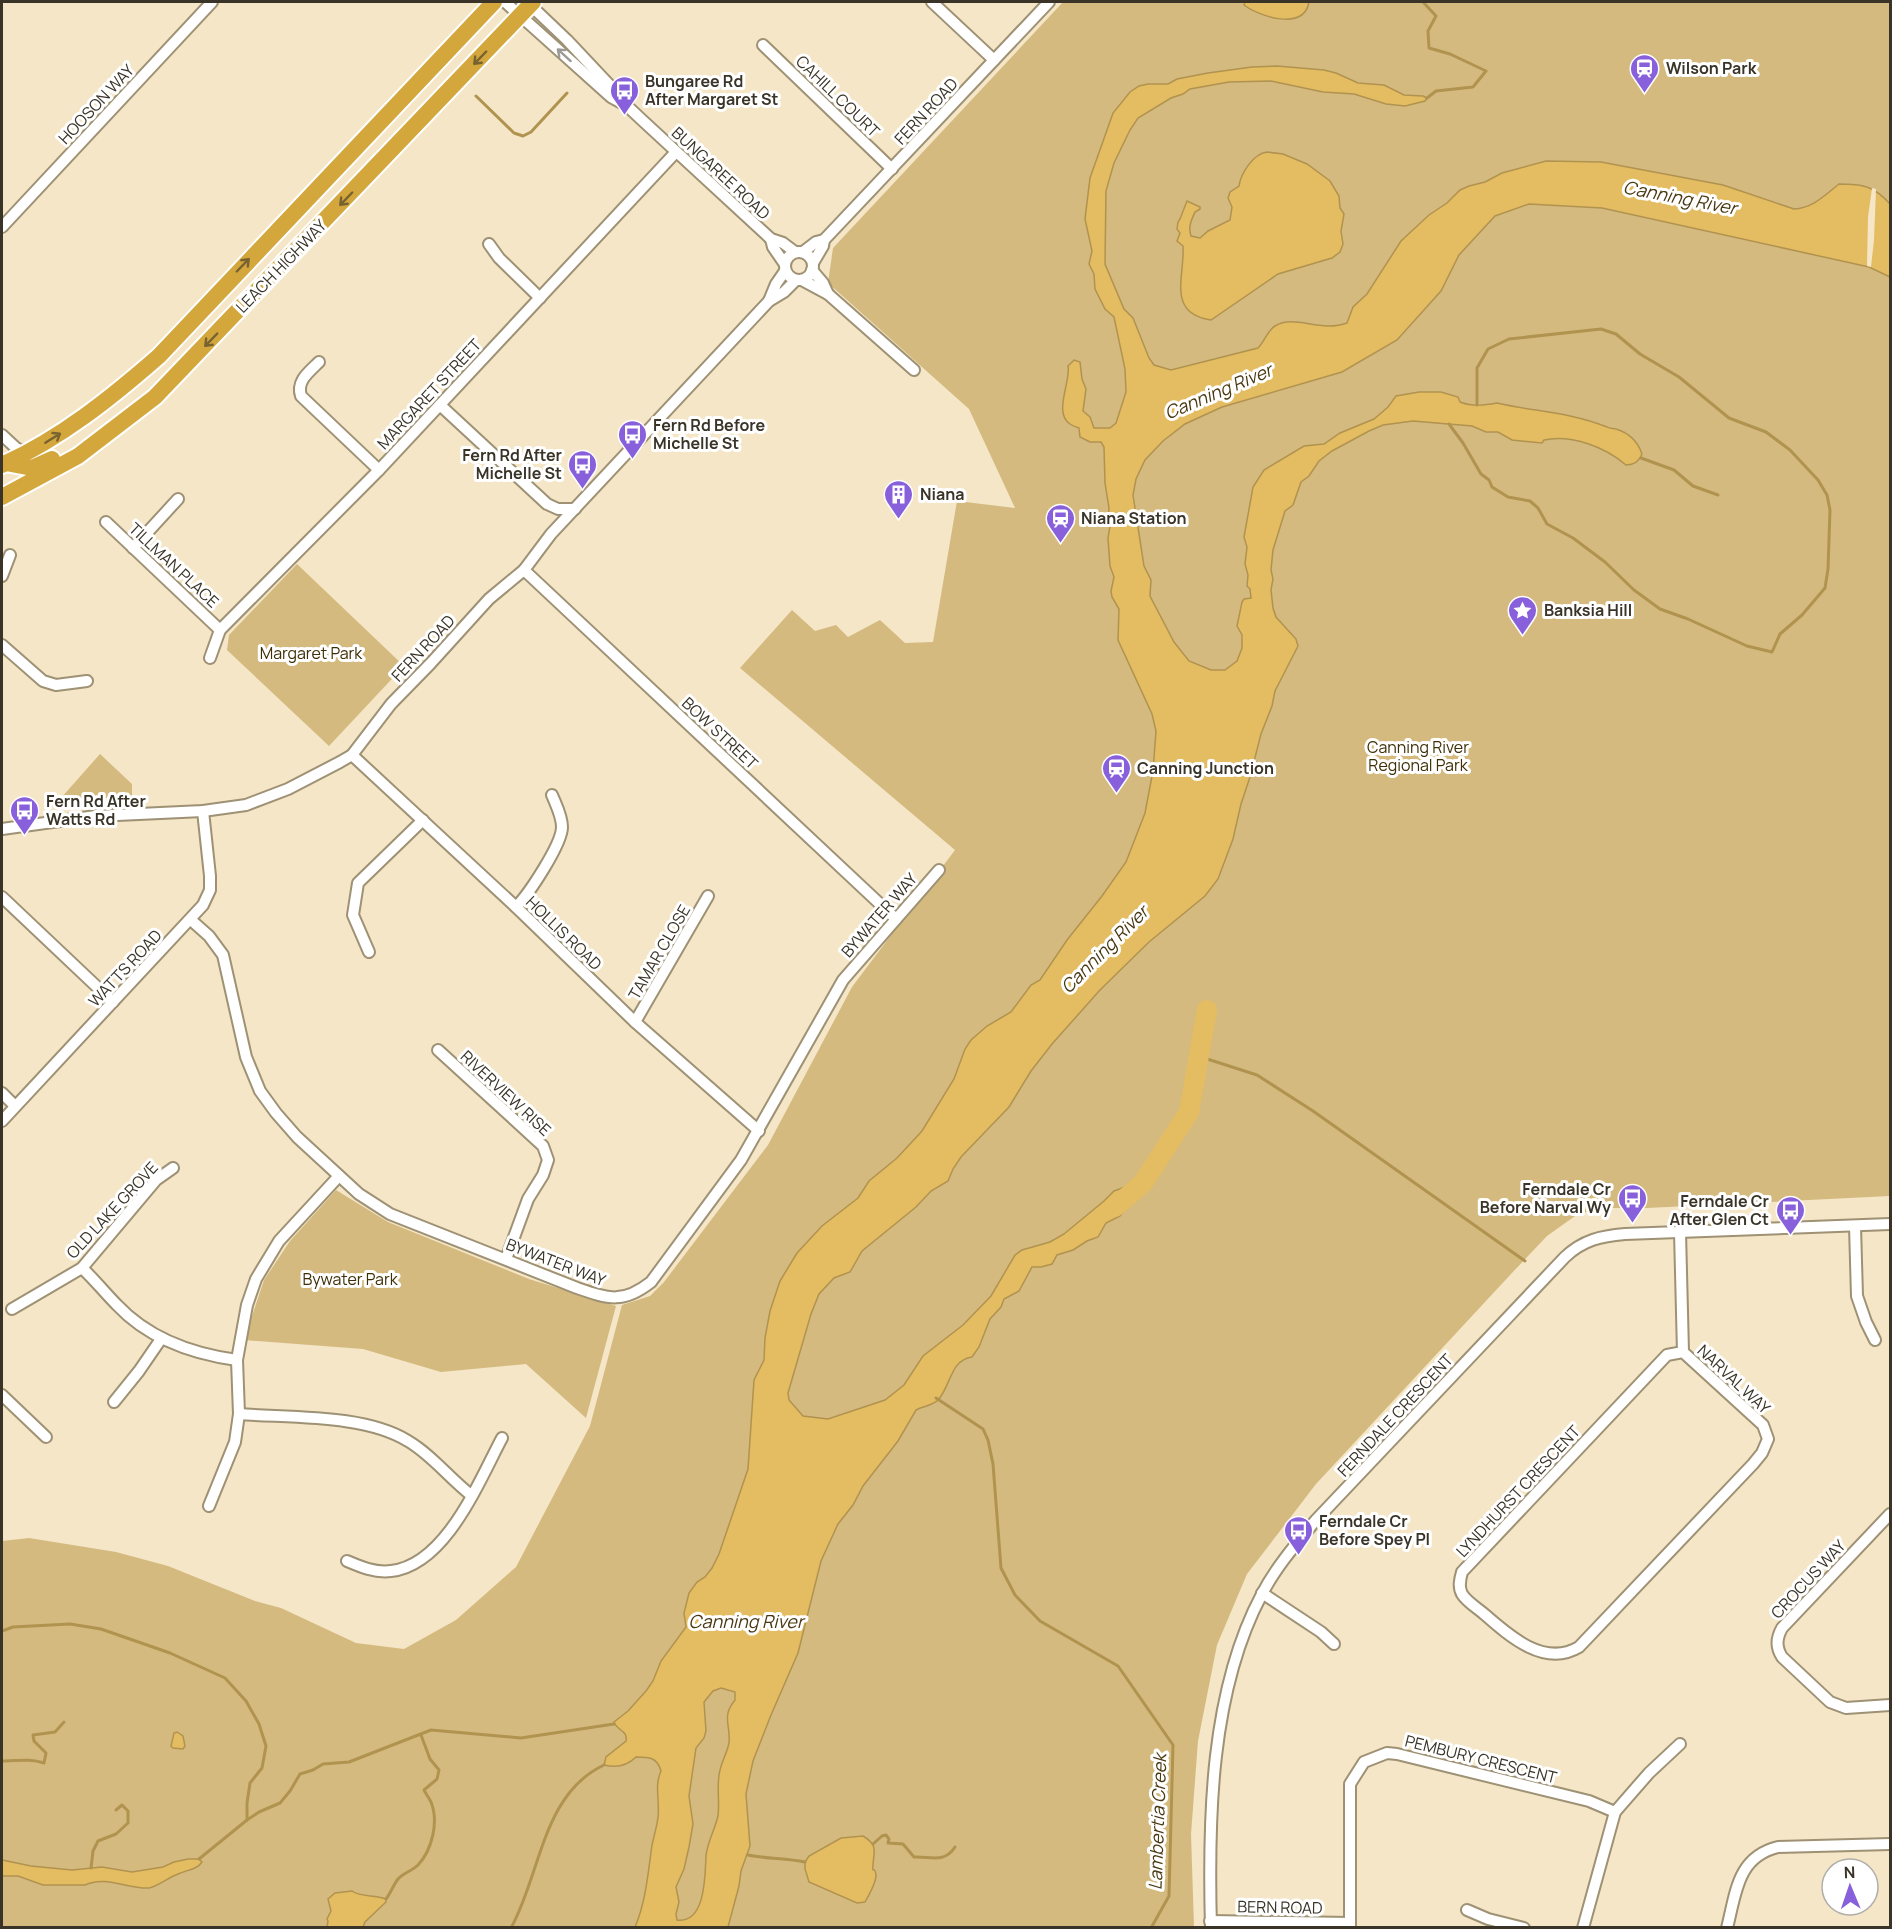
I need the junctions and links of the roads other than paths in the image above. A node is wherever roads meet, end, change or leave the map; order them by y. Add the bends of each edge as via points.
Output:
1 (212, 2) edge
2 (494, 2) edge
3 (505, 2) edge
4 (932, 2) edge
5 (1049, 2) edge
6 (528, 6) edge
7 (764, 45) dead end
8 (994, 60) junction
9 (676, 152) junction
10 (892, 169) junction
11 (2, 227) edge
12 (771, 239) junction
13 (824, 240) junction
14 (489, 244) dead end
15 (799, 252) junction
16 (784, 267) junction
17 (813, 267) junction
18 (799, 280) junction
19 (828, 294) junction
20 (540, 298) junction
21 (769, 301) junction
22 (319, 362) dead end
23 (914, 370) dead end
24 (440, 405) junction
25 (119, 424) junction
26 (2, 435) edge
27 (26, 453) junction
28 (3, 462) edge
29 (379, 470) junction
30 (2, 496) edge
31 (178, 499) dead end
32 (575, 509) junction
33 (106, 522) dead end
34 (133, 548) junction
35 (10, 555) dead end
36 (524, 570) junction
37 (2, 576) edge
38 (220, 630) junction
39 (2, 645) edge
40 (210, 658) dead end
41 (87, 681) dead end
42 (352, 755) junction
43 (552, 795) dead end
44 (203, 811) junction
45 (423, 820) junction
46 (2, 829) edge
47 (939, 870) dead end
48 (708, 896) dead end
49 (2, 897) edge
50 (516, 907) junction
51 (896, 919) junction
52 (191, 920) junction
53 (369, 952) dead end
54 (113, 1002) junction
55 (635, 1022) junction
56 (438, 1050) dead end
57 (2, 1093) edge
58 (15, 1106) junction
59 (2, 1121) edge
60 (759, 1131) junction
61 (173, 1168) dead end
62 (339, 1176) junction
63 (1890, 1224) edge
64 (1855, 1226) junction
65 (1680, 1232) junction
66 (506, 1259) junction
67 (82, 1268) junction
68 (12, 1310) dead end
69 (161, 1339) junction
70 (1875, 1340) dead end
71 (1683, 1352) junction
72 (237, 1360) junction
73 (2, 1395) edge
74 (114, 1402) dead end
75 (239, 1414) junction
76 (46, 1437) dead end
77 (502, 1438) dead end
78 (1768, 1439) joint
79 (471, 1495) junction
80 (209, 1506) dead end
81 (1890, 1514) edge
82 (347, 1561) dead end
83 (1262, 1593) junction
84 (1334, 1644) dead end
85 (1890, 1705) edge
86 (1680, 1744) dead end
87 (1615, 1812) junction
88 (1890, 1844) edge
89 (1467, 1911) dead end
90 (1210, 1924) edge
91 (1350, 1925) edge
92 (1524, 1928) edge
93 (1583, 1928) edge
94 (1727, 1928) edge

1 - 11 street, HOOSON WAY
27 -> 2 highway, LEACH HIGHWAY via 84,417 159,356
3 - 6 street, BUNGAREE ROAD
4 - 8 street
5 - 8 street, FERN ROAD
6 - 9 street, BUNGAREE ROAD via 611,97 625,104
6 -> 25 highway, LEACH HIGHWAY via 176,377
7 - 10 street, CAHILL COURT
8 - 10 street, FERN ROAD
9 - 12 street, BUNGAREE ROAD
9 - 20 street, MARGARET STREET
10 - 13 street, FERN ROAD
12 - 15 street, BUNGAREE ROAD
12 - 16 street, BUNGAREE ROAD
13 - 15 street, FERN ROAD
13 - 17 street, FERN ROAD
14 - 20 street
15 - 16 street via 788,256
15 - 17 street via 809,256
16 - 18 street via 788,275
16 - 21 street, FERN ROAD
17 - 18 street
17 - 19 street
18 - 19 street
18 - 21 street, FERN ROAD
19 - 23 street
20 - 24 street, MARGARET STREET
21 - 32 street, FERN ROAD
22 - 29 street via 302,381 302,396
24 - 29 street, MARGARET STREET
24 - 32 street via 547,504
25 - 28 highway via 32,468
25 - 30 highway, LEACH HIGHWAY via 78,456
26 - 27 street
27 - 28 highway, LEACH HIGHWAY
29 - 38 street, MARGARET STREET
31 - 34 street
32 - 36 street, FERN ROAD
33 - 34 street, TILLMAN PLACE
34 - 38 street, TILLMAN PLACE
35 - 37 street
36 - 42 street, FERN ROAD via 495,592 401,692
36 - 51 street, BOW STREET
38 - 40 street, MARGARET STREET
39 - 41 street via 43,681 56,685
42 - 44 street, FERN ROAD via 278,794 246,805
42 - 45 street, HOLLIS ROAD
43 - 50 street via 562,822 560,837 531,891
44 - 46 street, FERN ROAD via 96,816
44 - 52 street, WATTS ROAD via 210,890
45 - 50 street, HOLLIS ROAD
45 - 53 street via 358,883 353,915
47 - 51 street, BYWATER WAY
48 - 55 street, TAMAR CLOSE
49 - 54 street
50 - 55 street, HOLLIS ROAD
51 - 60 street, BYWATER WAY via 843,980
52 - 54 street, WATTS ROAD
52 - 62 street, BYWATER WAY via 223,955 246,1057 260,1091 297,1137
54 - 58 street, WATTS ROAD
55 - 60 street, HOLLIS ROAD
56 - 66 street, RIVERVIEW RISE via 543,1146 548,1160 528,1199
57 - 58 street
58 - 59 street, WATTS ROAD
60 - 66 street, BYWATER WAY via 651,1282 638,1293 618,1299 603,1297
61 - 67 street, OLD LAKE GROVE via 156,1180
62 - 66 street, BYWATER WAY via 390,1214
62 - 72 street via 279,1241 256,1279
63 - 64 street, FERNDALE CRESCENT
64 - 65 street, FERNDALE CRESCENT
64 - 70 street via 1857,1296
65 - 71 street, NARVAL WAY
65 - 83 street, FERNDALE CRESCENT via 1605,1236 1575,1247 1316,1520
67 - 68 street, OLD LAKE GROVE
67 - 69 street via 118,1306
69 - 72 street via 193,1351
69 - 74 street
71 - 78 street, NARVAL WAY via 1763,1425
71 - 78 street, LYNDHURST CRESCENT via 1667,1355 1462,1572 1462,1595 1521,1645 1555,1654 1570,1653 1753,1464
72 - 75 street
73 - 76 street
75 - 79 street via 339,1421 388,1430 425,1452
75 - 80 street via 235,1442
77 - 79 street
79 - 82 street via 438,1546 416,1562 392,1571 369,1570
81 - 85 street, CROCUS WAY via 1776,1638 1782,1658 1830,1702 1846,1708
83 - 84 street
83 - 90 street, FERNDALE CRESCENT via 1237,1652 1220,1728 1212,1805
86 - 87 street
87 - 91 street, PEMBURY CRESCENT via 1588,1801 1397,1754 1387,1753 1364,1762 1350,1784
87 - 93 street
88 - 94 street via 1767,1850 1756,1856 1740,1875
89 - 92 street
90 - 91 street, BERN ROAD

